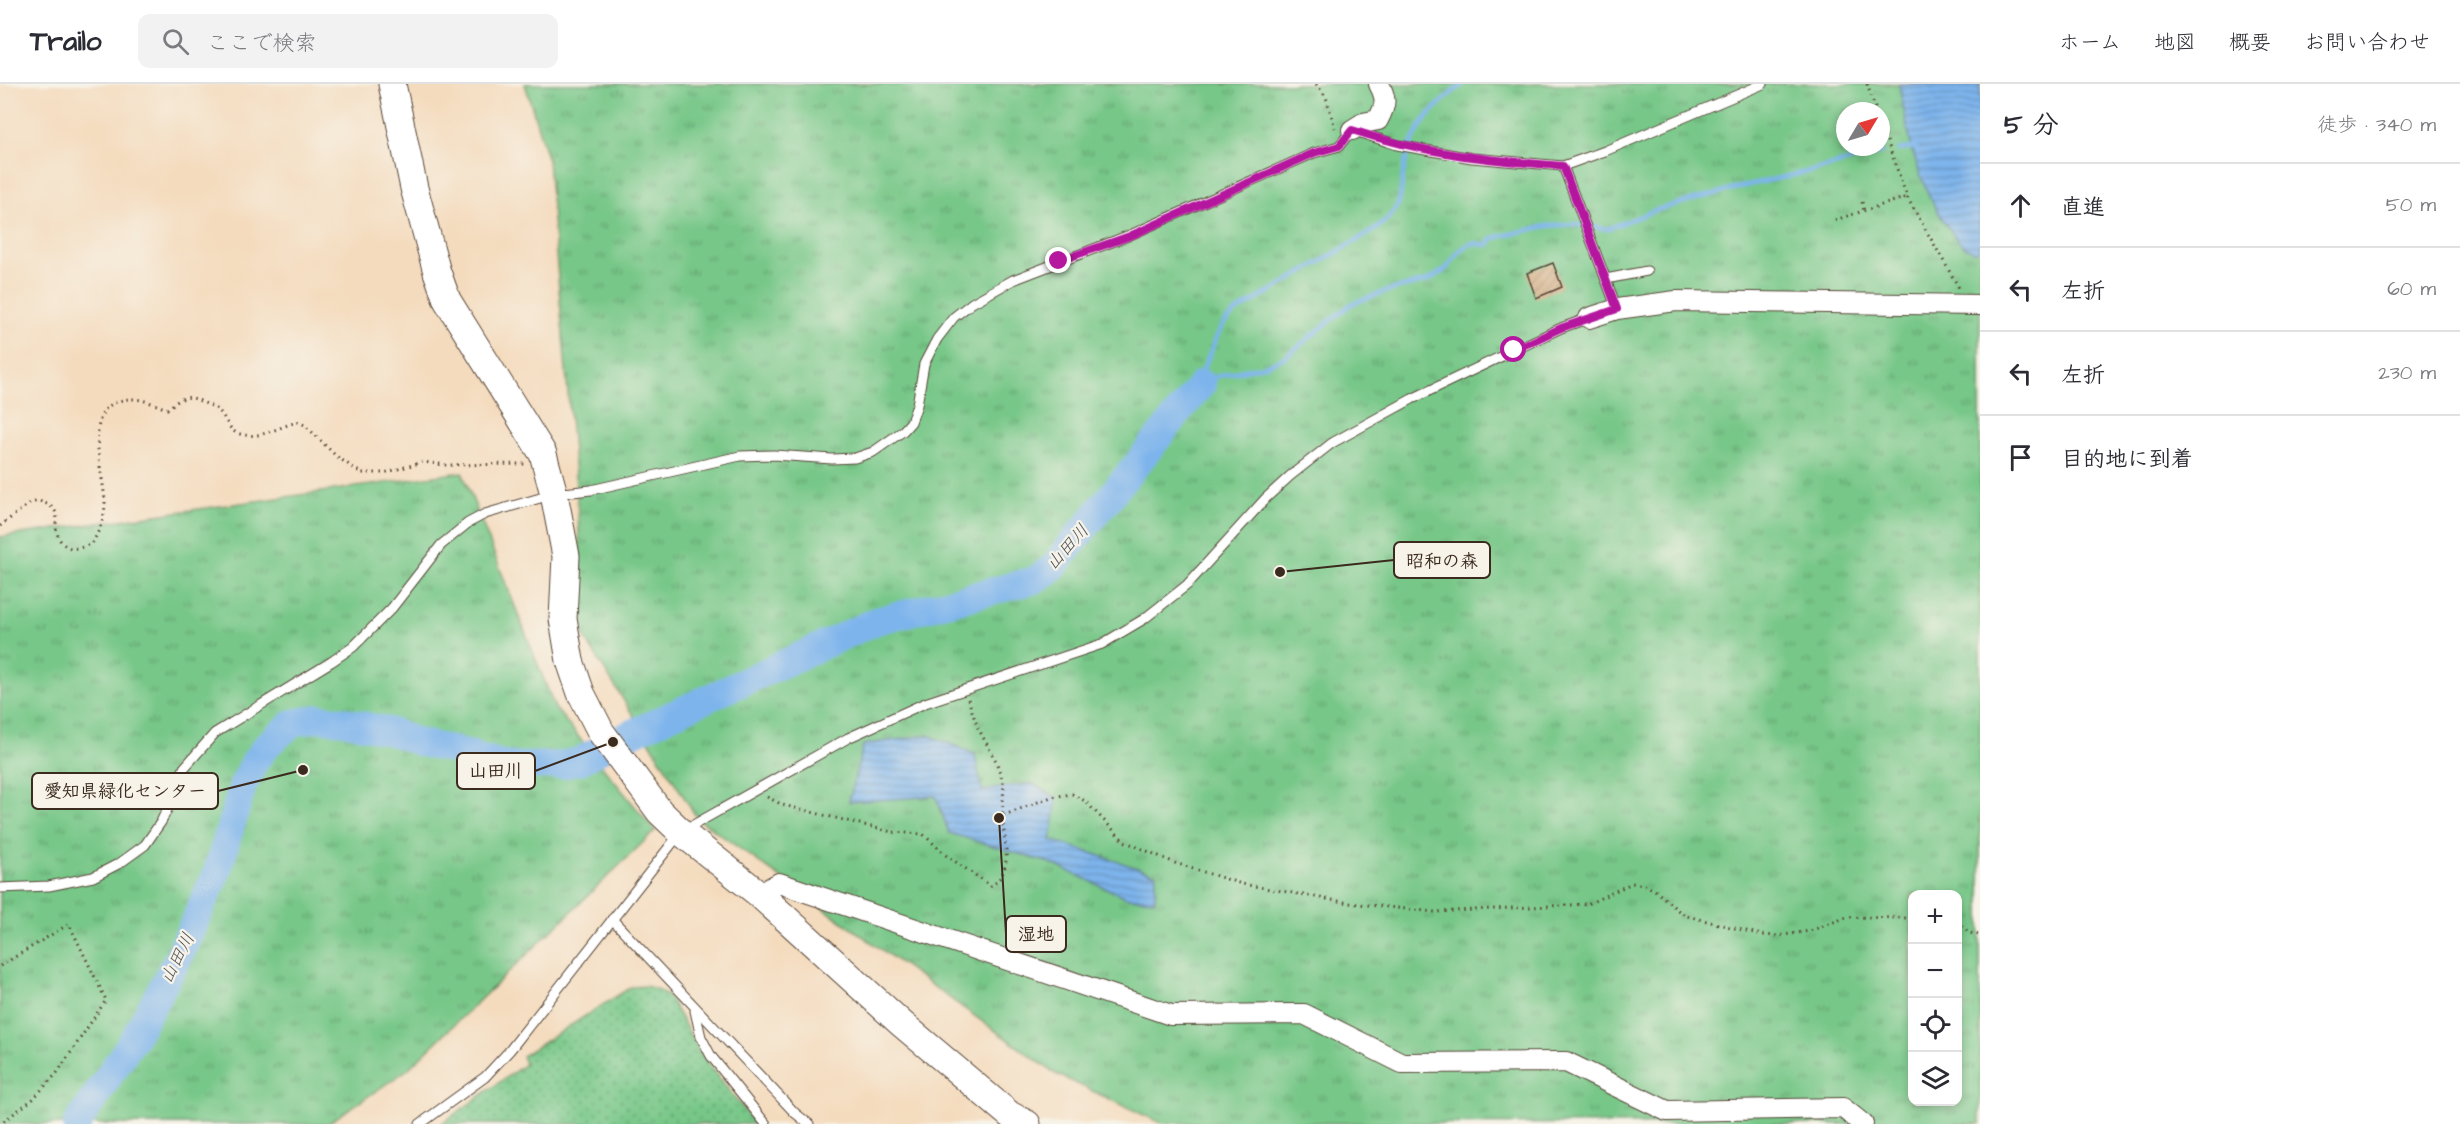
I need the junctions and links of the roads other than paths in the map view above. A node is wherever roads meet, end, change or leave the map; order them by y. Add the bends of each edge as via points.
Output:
1 (392, 84) edge
2 (1379, 84) edge
3 (1763, 84) edge
4 (1352, 130) junction
5 (1563, 166) junction
6 (1647, 271) dead end
7 (1606, 279) junction
8 (1974, 305) edge
9 (1617, 309) junction
10 (1589, 318) joint
11 (554, 494) junction
12 (681, 832) junction
13 (0, 888) edge
14 (759, 894) junction
15 (612, 919) junction
16 (695, 1008) junction
17 (420, 1124) edge
18 (766, 1124) edge
19 (809, 1124) edge
20 (1027, 1124) edge
21 (1863, 1124) edge

1 - 11 street via 414,188 447,300 543,454
2 - 4 street via 1386,97 1378,120
3 - 5 lane
4 - 5 lane via 1424,150
4 - 11 lane via 1339,146 1314,153 1130,236 1013,280 972,303 954,317 924,364 911,422 873,452 832,459 774,454 740,456 591,490
5 - 7 lane
6 - 7 lane
7 - 9 lane
8 - 9 street via 1676,301
9 - 10 street
10 - 12 lane via 1412,399 1332,443 1266,498 1187,585 1144,619 1102,644 925,703 848,738
11 - 12 street via 566,555 563,619 570,662 581,693 616,755 660,812
11 - 13 lane via 484,514 468,523 441,545 393,608 352,647 215,733 184,768 161,822 145,844 120,863 73,883
12 - 14 street
12 - 15 lane
14 - 20 street via 902,1024 1010,1115
14 - 21 street via 779,883 1171,1015 1304,1014 1402,1063 1566,1062 1667,1111 1843,1108
15 - 16 lane
15 - 17 lane via 486,1077
16 - 18 lane via 701,1037 711,1056
16 - 19 lane

